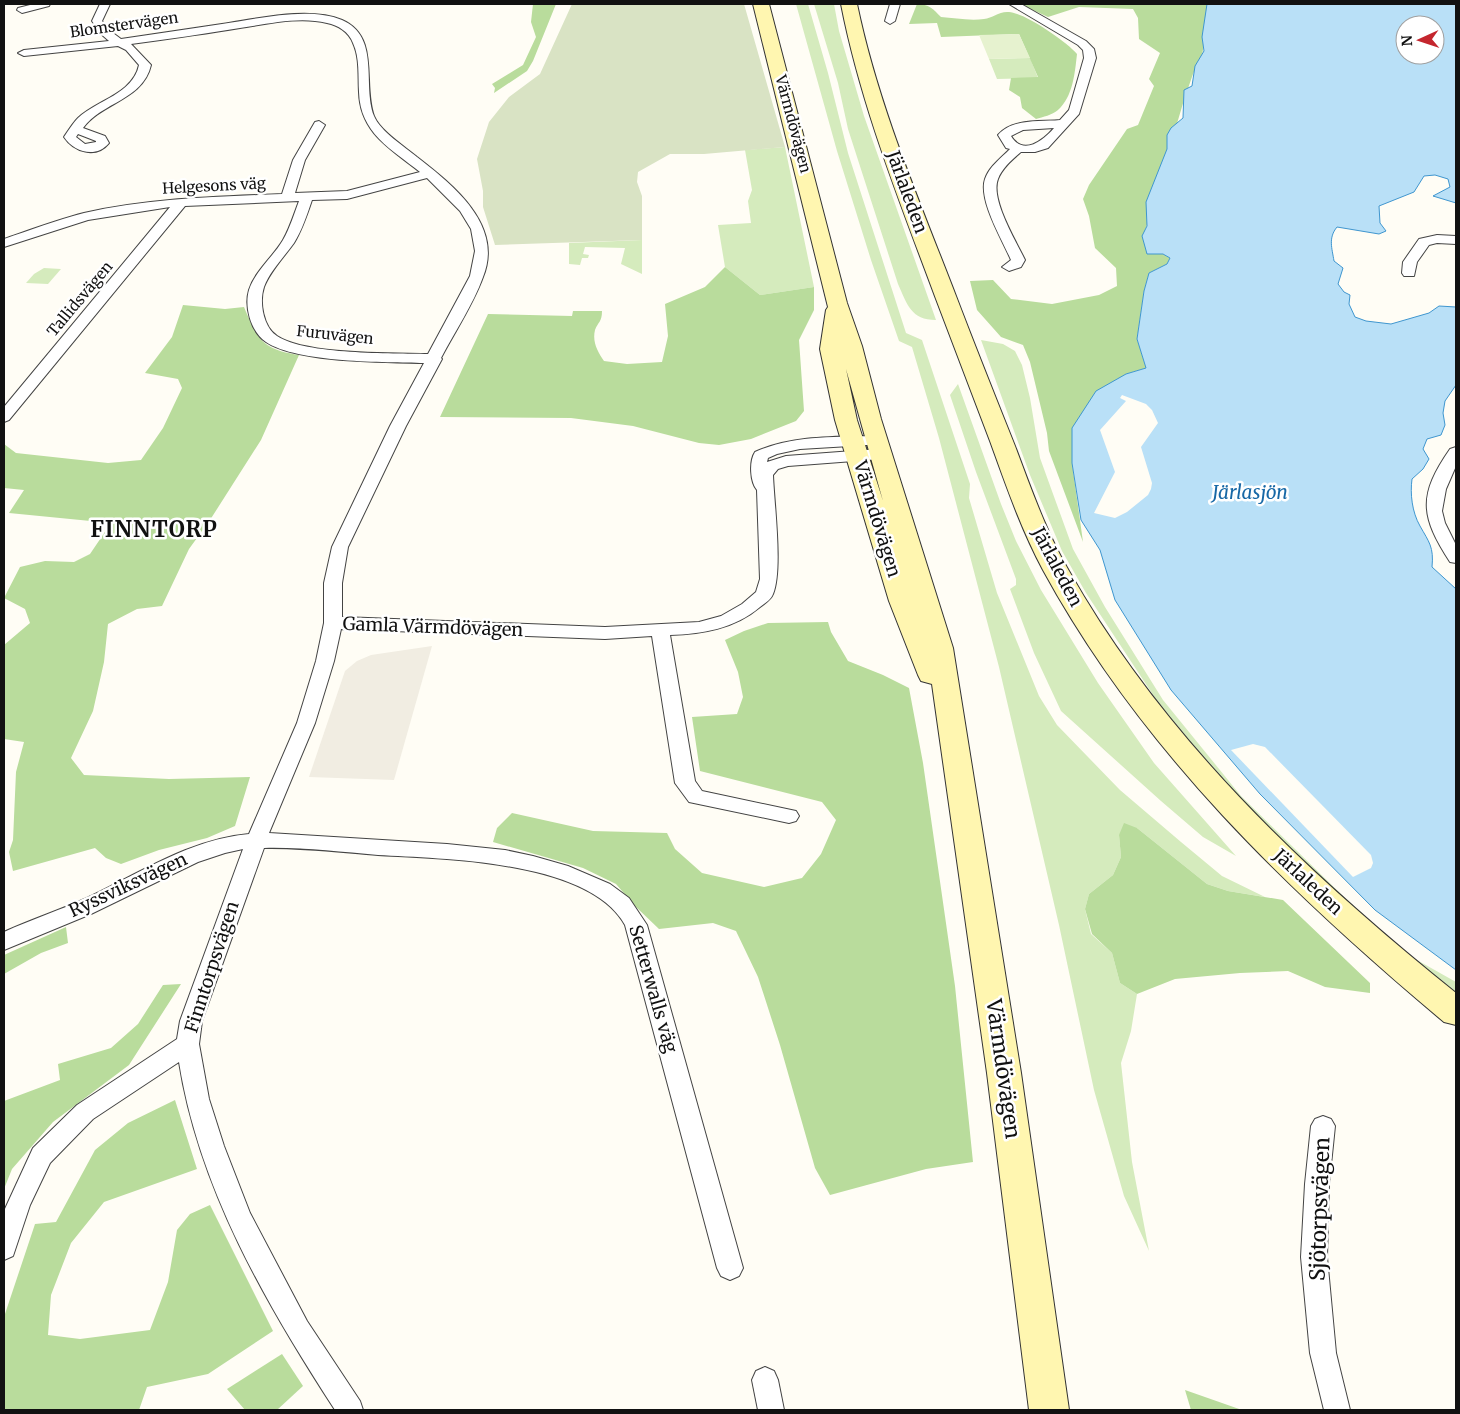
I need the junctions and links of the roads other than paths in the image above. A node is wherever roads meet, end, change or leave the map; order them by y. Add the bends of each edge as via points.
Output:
1 (45, 4) edge
2 (105, 4) edge
3 (761, 4) edge
4 (850, 4) edge
5 (895, 4) edge
6 (1014, 4) edge
7 (22, 10) dead end
8 (890, 21) dead end
9 (119, 43) junction
10 (24, 52) dead end
11 (1061, 124) junction
12 (319, 125) dead end
13 (76, 129) dead end
14 (1018, 148) junction
15 (428, 174) junction
16 (286, 198) junction
17 (306, 198) junction
18 (180, 202) junction
19 (1456, 240) edge
20 (4, 243) edge
21 (1009, 267) dead end
22 (1409, 273) dead end
23 (435, 359) junction
24 (4, 417) edge
25 (867, 448) junction
26 (1456, 452) edge
27 (1456, 558) edge
28 (333, 623) junction
29 (660, 631) junction
30 (789, 816) dead end
31 (256, 840) junction
32 (4, 940) edge
33 (1456, 1012) edge
34 (188, 1044) junction
35 (1323, 1126) dead end
36 (4, 1248) edge
37 (730, 1268) dead end
38 (765, 1380) dead end
39 (350, 1410) edge
40 (771, 1410) edge
41 (1049, 1410) edge
42 (1337, 1410) edge

1 - 7 street
2 - 9 street via 97,21
3 - 25 main road, Värmdövägen via 837,303 831,349 846,420
4 - 33 main road, Järlaleden via 865,73 882,125 1024,502 1055,570 1134,693 1190,761 1270,847 1396,964
5 - 8 street
6 - 11 street via 1088,49 1089,68 1074,111
9 - 10 street, Blomstervägen
9 - 13 street via 130,48 145,65 145,71 138,83
9 - 15 street, Blomstervägen via 280,19 332,20 352,33 359,45 370,121
11 - 14 street via 1044,145
11 - 14 street via 1008,131 1004,135 1006,140
12 - 16 street via 302,151
14 - 21 street via 990,182 996,210 1018,260
15 - 17 street, Helgesons väg via 347,195
15 - 23 street, Gamla Värmdövägen via 462,203 479,233 483,252 478,276
16 - 17 street, Helgesons väg
16 - 18 street, Helgesons väg
17 - 23 street, Furuvägen via 289,240 257,289 255,310 270,338 294,348 332,353
18 - 20 street, Helgesons väg via 85,217
18 - 24 street, Tallidsvägen
19 - 22 street via 1424,242 1410,262
23 - 28 street, Gamla Värmdövägen via 398,426 340,547 333,583
25 - 29 street, Gamla Värmdövägen via 772,466 765,474 769,579 764,595 727,620 699,628
25 - 41 main road, Värmdövägen via 902,601 953,729
26 - 27 street via 1448,465 1434,510
28 - 29 street, Gamla Värmdövägen via 605,633
28 - 31 street, Finntorpsvägen via 306,723
29 - 30 street via 685,783 696,797
31 - 32 street, Ryssviksvägen via 227,844 193,855 94,904
31 - 34 street, Finntorpsvägen via 191,1021
31 - 37 street, Setterwalls väg via 493,857 563,872 620,901 630,911 641,938
34 - 36 street via 85,1112 41,1156 18,1205
34 - 39 street, Finntorpsvägen via 197,1099 239,1217 298,1330
35 - 42 street, Sjötorpsvägen via 1314,1257 1323,1353
38 - 40 street

